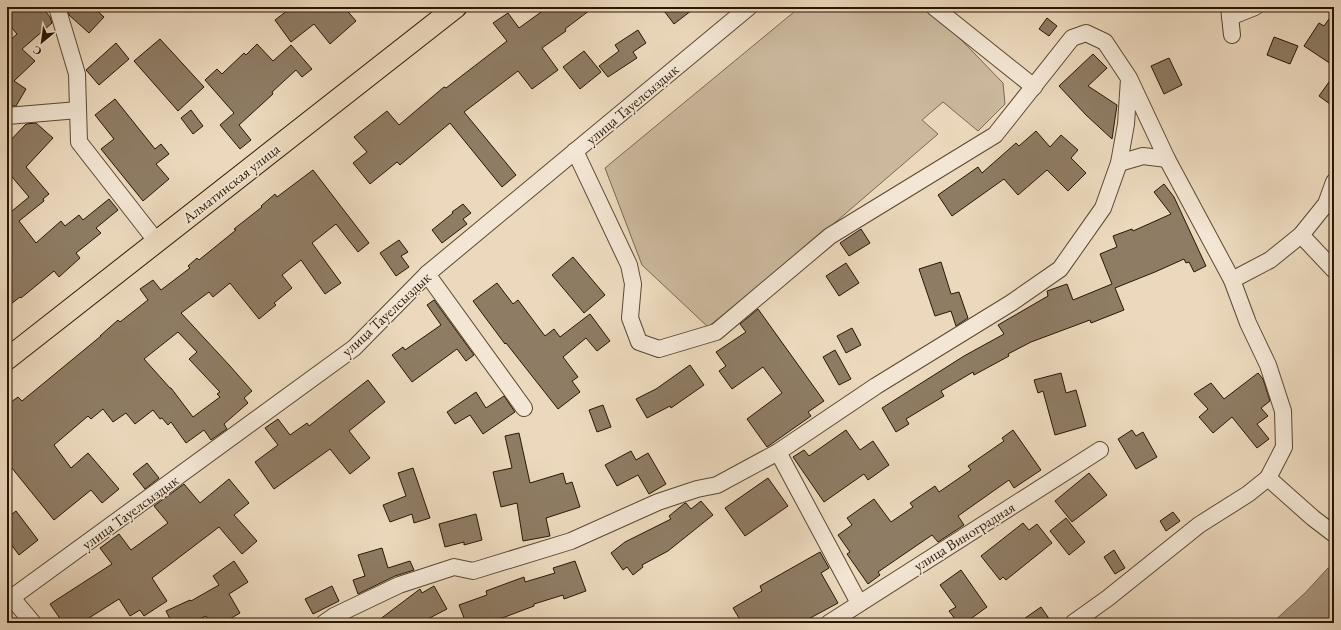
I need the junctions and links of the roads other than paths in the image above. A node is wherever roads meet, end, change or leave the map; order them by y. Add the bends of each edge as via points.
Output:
1 (57, 7) edge
2 (456, 7) edge
3 (749, 7) edge
4 (934, 7) edge
5 (1255, 7) edge
6 (1229, 12) edge
7 (1232, 35) dead end
8 (1129, 78) junction
9 (1034, 86) junction
10 (78, 110) junction
11 (7, 116) edge
12 (575, 151) junction
13 (1167, 159) junction
14 (1119, 163) junction
15 (1334, 182) edge
16 (1301, 235) junction
17 (157, 242) junction
18 (1334, 270) edge
19 (427, 274) junction
20 (1232, 280) junction
21 (7, 359) edge
22 (524, 408) dead end
23 (1100, 450) dead end
24 (778, 452) junction
25 (1268, 478) junction
26 (1334, 534) edge
27 (9, 600) edge
28 (859, 603) junction
29 (33, 623) edge
30 (324, 623) edge
31 (829, 623) edge
32 (1073, 623) edge

1 - 10 street via 77,74
2 - 17 main road, Алматинская улица
3 - 12 street, улица Тауелсыздык
4 - 9 street
5 - 6 street
6 - 7 street
8 - 9 street via 1105,42 1086,33 1072,38
8 - 13 street
8 - 14 street via 1126,124
9 - 12 street via 994,135 830,236 716,332 659,349 639,342 630,318 633,284 629,265
10 - 11 street
10 - 17 street via 79,142
12 - 19 street, улица Тауелсыздык
13 - 14 street via 1143,156
13 - 20 street
14 - 24 street via 1103,208 1060,269 1011,303 876,386
15 - 16 street via 1326,204
16 - 18 street
16 - 20 street via 1270,260
17 - 21 main road, Алматинская улица
19 - 22 street
19 - 27 street, улица Тауелсыздык via 354,348
20 - 25 street via 1248,323 1268,364 1283,411 1284,447
23 - 28 street, улица Виноградная
24 - 28 street
24 - 30 street via 717,485 658,502 571,541 473,571 454,567 399,585
25 - 26 street
25 - 32 street via 1199,525
27 - 29 street
28 - 31 street, улица Виноградная

